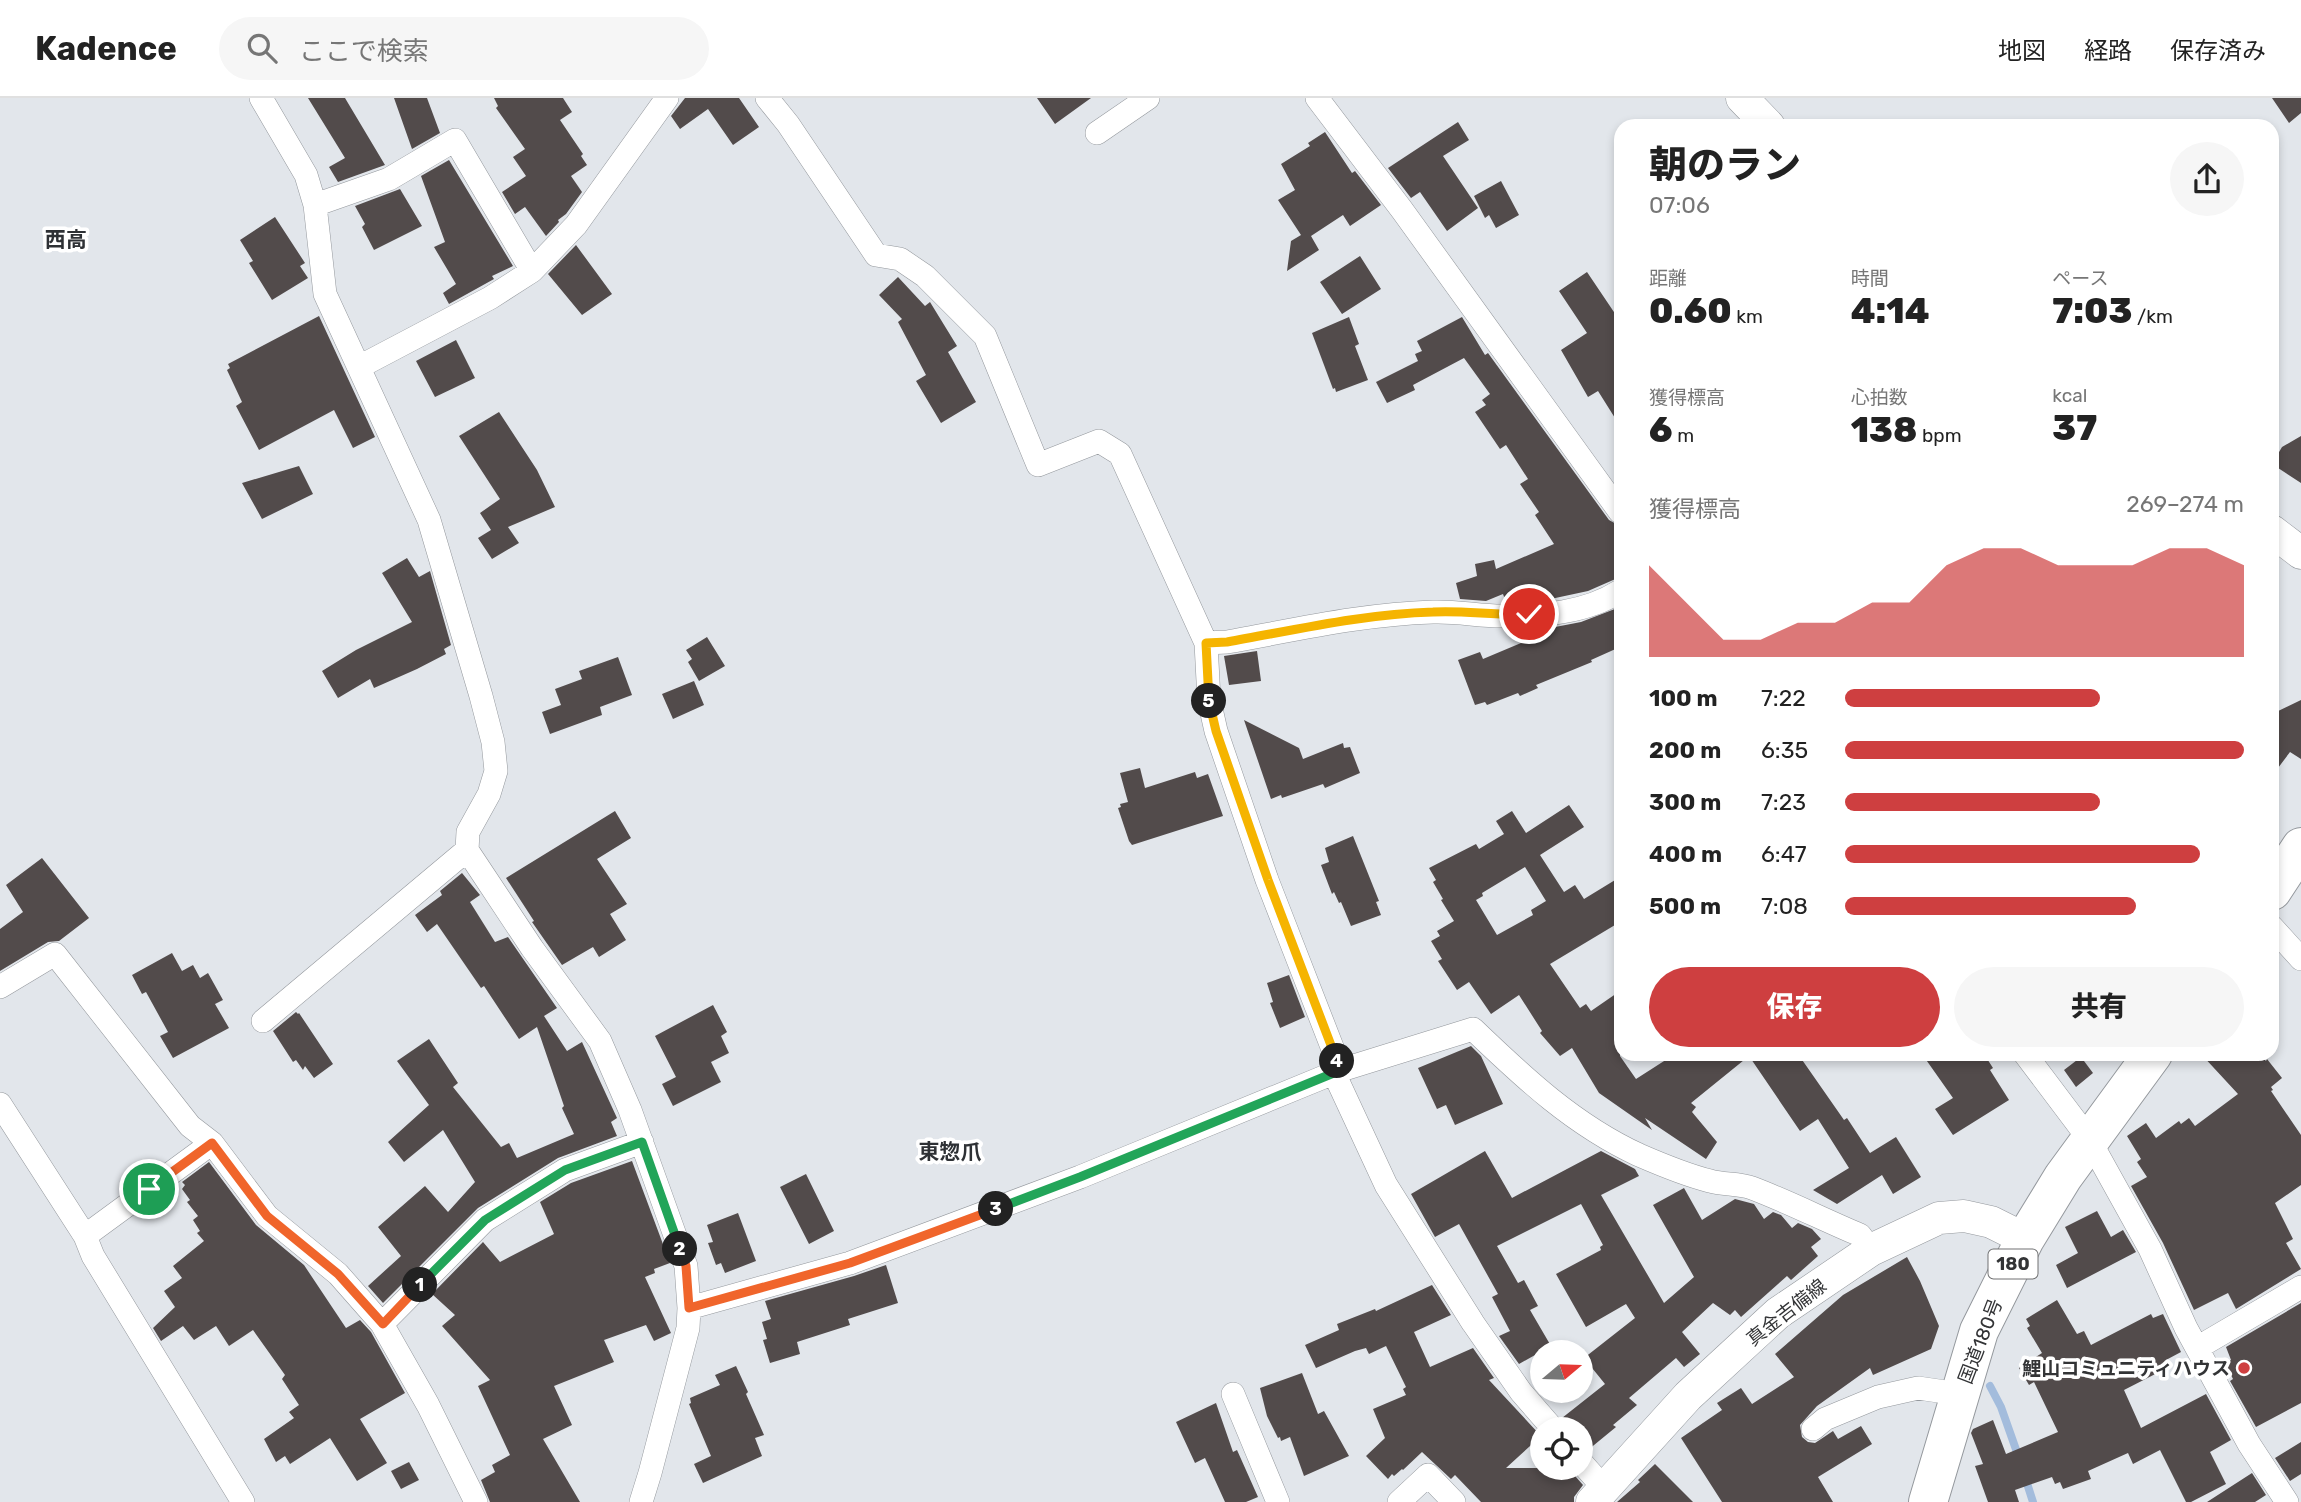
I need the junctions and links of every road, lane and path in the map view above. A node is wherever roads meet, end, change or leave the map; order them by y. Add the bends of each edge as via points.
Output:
1 (261, 98) edge
2 (667, 98) edge
3 (767, 98) edge
4 (1148, 98) edge
5 (1317, 98) edge
6 (1742, 98) edge
7 (1762, 119) edge
8 (1097, 133) dead end
9 (315, 205) junction
10 (532, 271) junction
11 (359, 367) junction
12 (1614, 504) edge
13 (2279, 536) edge
14 (2301, 553) edge
15 (1614, 594) edge
16 (1206, 643) junction
17 (2301, 847) edge
18 (467, 850) junction
19 (2279, 880) edge
20 (2279, 935) edge
21 (2301, 959) edge
22 (0, 988) edge
23 (263, 1021) dead end
24 (2030, 1061) edge
25 (2147, 1061) edge
26 (1337, 1072) junction
27 (0, 1104) edge
28 (2090, 1139) junction
29 (642, 1142) junction
30 (212, 1143) junction
31 (85, 1236) junction
32 (2025, 1239) junction
33 (1871, 1250) junction
34 (2301, 1287) edge
35 (689, 1308) junction
36 (383, 1324) junction
37 (2197, 1348) junction
38 (1233, 1394) dead end
39 (1959, 1394) junction
40 (1543, 1417) edge
41 (1813, 1429) dead end
42 (1598, 1495) edge
43 (243, 1502) edge
44 (476, 1502) edge
45 (641, 1502) edge
46 (1278, 1502) edge
47 (1399, 1502) edge
48 (1454, 1502) edge
49 (1928, 1502) edge
50 (2287, 1502) edge

1 - 9 street via 306,175
2 - 10 street via 576,225
3 - 16 street via 876,255 900,259 925,276 985,336 1038,465 1099,441 1120,454
4 - 8 street
5 - 12 street
6 - 7 main road
9 - 10 street via 389,179 456,140
9 - 11 street via 325,294
10 - 11 street
11 - 18 street via 429,520 493,742 496,771 468,832
13 - 14 main road
15 - 16 street via 1586,607 1552,613 1502,616 1434,611
16 - 26 street via 1216,731
17 - 19 highway
18 - 23 street
18 - 29 street via 600,1041
20 - 21 street
22 - 30 street via 55,954 190,1126
24 - 28 street
25 - 28 highway, 国道180号 / 180
26 - 33 street via 1474,1029 1531,1084 1600,1134 1680,1172 1750,1187 1860,1236
26 - 35 street via 1080,1177 850,1263
26 - 40 street via 1386,1185 1480,1333
27 - 31 street
28 - 32 highway, 国道180号 / 180
28 - 37 street
29 - 35 street via 686,1266
29 - 36 street via 565,1170 485,1220
30 - 31 street
30 - 36 street via 267,1216 338,1274
31 - 43 street
32 - 33 main road, 真金吉備線 via 1964,1216 1939,1218
32 - 39 highway, 国道180号 / 180 via 1979,1331
33 - 42 main road, 真金吉備線 via 1778,1313 1688,1395
34 - 37 street
35 - 45 street via 688,1328
36 - 44 street
37 - 50 street via 2249,1444
38 - 46 street
39 - 41 street via 1917,1388 1878,1397 1825,1419
39 - 49 highway, 国道180号 / 180
47 - 48 street via 1428,1475

